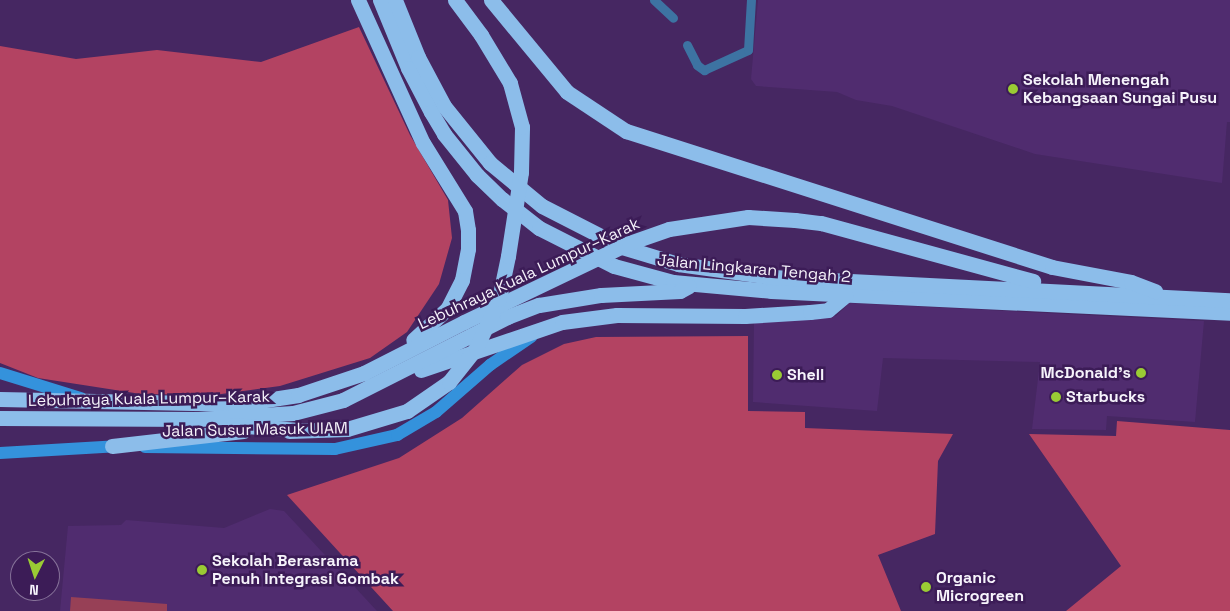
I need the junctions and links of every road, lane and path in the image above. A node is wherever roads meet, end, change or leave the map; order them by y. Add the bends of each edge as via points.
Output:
1 (358, 0) edge
2 (380, 0) edge
3 (395, 0) edge
4 (455, 0) edge
5 (491, 0) edge
6 (654, 0) edge
7 (751, 0) edge
8 (673, 18) dead end
9 (687, 45) dead end
10 (693, 284) junction
11 (1102, 293) junction
12 (846, 295) junction
13 (1170, 296) junction
14 (1230, 300) edge
15 (1230, 313) edge
16 (562, 322) junction
17 (3, 373) edge
18 (364, 373) junction
19 (0, 399) edge
20 (343, 400) junction
21 (93, 402) junction
22 (0, 418) edge
23 (68, 418) junction
24 (0, 425) edge
25 (299, 430) junction
26 (112, 446) junction
27 (0, 453) edge

1 - 18 highway via 423,143 465,211 468,249 462,280 448,308 425,332
2 - 10 highway, Jalan Lingkaran Tengah 2 via 408,68 444,134 502,199 539,228 586,254 643,276
3 - 11 highway, Jalan Lingkaran Tengah 2 via 418,57 444,106 490,163 542,206 622,247 678,264 772,277
4 - 25 highway, bridge via 510,83 522,127 521,172 499,299 476,348 449,382 407,411 347,429
5 - 13 highway via 567,92 626,132 1052,268 1131,282
6 - 8 street
7 - 9 street via 748,50 704,70 697,65
10 - 12 highway, Jalan Lingkaran Tengah 2
10 - 20 highway, Lebuhraya Kuala Lumpur–Karak via 680,291 601,294 539,305 508,317
11 - 13 highway, Jalan Lingkaran Tengah 2
11 - 18 highway, Lebuhraya Kuala Lumpur–Karak, bridge via 1017,279 821,223 748,217 669,229 629,243
12 - 15 highway, Jalan Lingkaran Tengah 2
12 - 16 highway via 828,310 810,312 746,316 617,315
13 - 14 highway, Jalan Lingkaran Tengah 2
16 - 20 highway via 453,358
16 - 26 main road, Jalan Susur Masuk UIAM via 510,349 436,412 397,435 368,443 325,449
17 - 21 main road
18 - 21 highway, Lebuhraya Kuala Lumpur–Karak via 298,395 240,404
19 - 21 highway, Lebuhraya Kuala Lumpur–Karak
20 - 23 highway, Lebuhraya Kuala Lumpur–Karak via 293,413 246,417
22 - 23 highway, Lebuhraya Kuala Lumpur–Karak
23 - 24 highway
23 - 25 highway
25 - 26 highway via 228,431
26 - 27 main road, Jalan Susur Masuk UIAM

